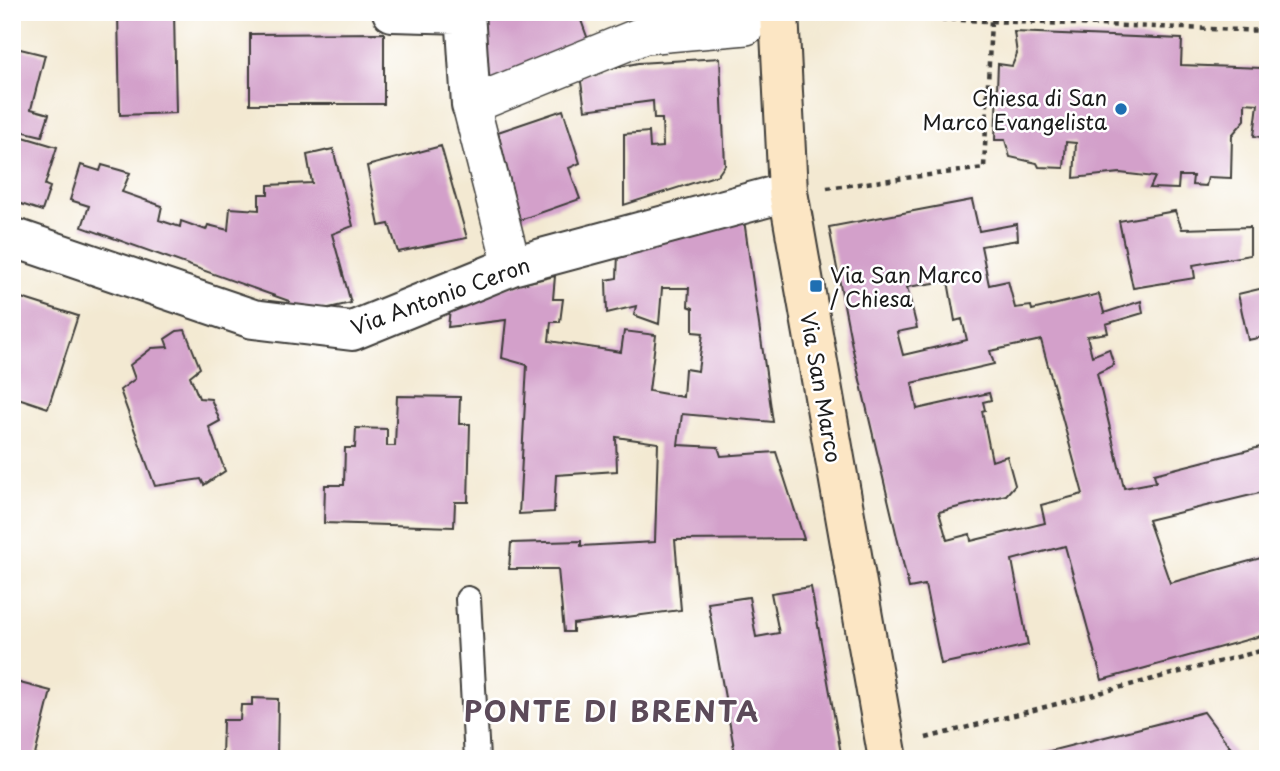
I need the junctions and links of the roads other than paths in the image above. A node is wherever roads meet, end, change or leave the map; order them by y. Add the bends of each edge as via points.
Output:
1 (392, 12) edge
2 (465, 13) edge
3 (763, 19) edge
4 (471, 105) junction
5 (805, 190) junction
6 (12, 237) edge
7 (512, 266) junction
8 (468, 598) dead end
9 (477, 759) edge
10 (888, 759) edge

1 - 2 street
2 - 4 street
3 - 4 street via 644,35
3 - 5 main road, Via San Marco
4 - 7 street
5 - 7 street, Via Antonio Ceron
5 - 10 main road, Via San Marco
6 - 7 street, Via Antonio Ceron via 253,319 352,331
8 - 9 lane

